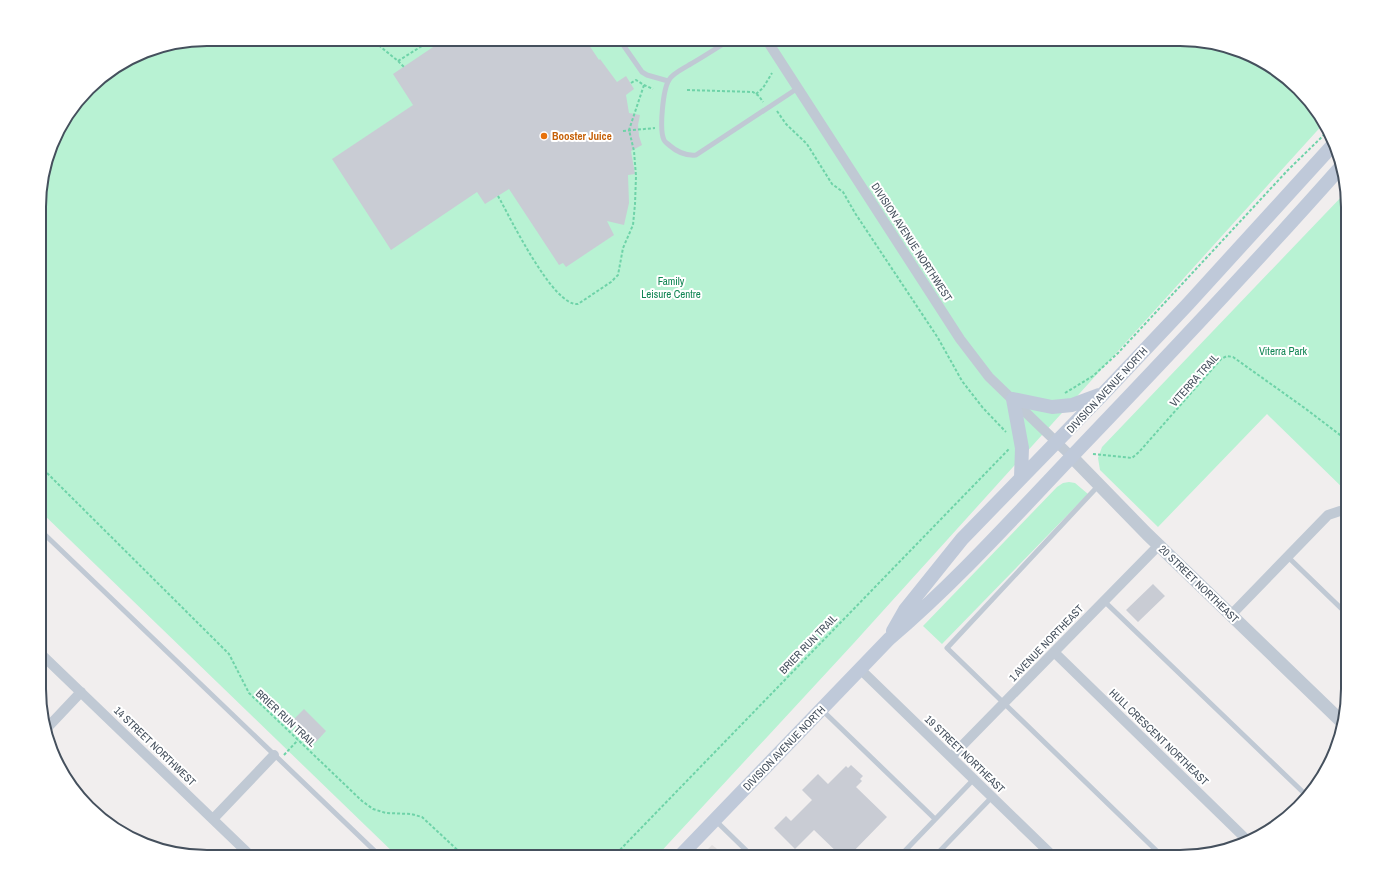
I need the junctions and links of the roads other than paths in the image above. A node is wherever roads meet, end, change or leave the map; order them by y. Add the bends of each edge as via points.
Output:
1 (623, 46) edge
2 (720, 46) edge
3 (771, 46) edge
4 (668, 80) junction
5 (798, 88) junction
6 (1330, 148) edge
7 (1337, 172) edge
8 (1103, 394) junction
9 (1013, 399) junction
10 (1057, 442) junction
11 (1072, 457) junction
12 (1021, 477) junction
13 (1099, 484) junction
14 (1341, 510) edge
15 (46, 536) edge
16 (1159, 545) junction
17 (1288, 557) junction
18 (1104, 601) junction
19 (1341, 608) edge
20 (1231, 615) junction
21 (889, 639) junction
22 (1054, 652) junction
23 (46, 659) edge
24 (860, 669) junction
25 (81, 692) junction
26 (1004, 703) junction
27 (822, 709) junction
28 (1338, 719) edge
29 (50, 725) edge
30 (277, 757) junction
31 (951, 757) junction
32 (974, 779) junction
33 (1303, 792) edge
34 (992, 797) junction
35 (212, 819) junction
36 (935, 819) junction
37 (715, 820) junction
38 (1244, 837) edge
39 (245, 850) edge
40 (374, 850) edge
41 (686, 850) edge
42 (746, 850) edge
43 (906, 850) edge
44 (941, 850) edge
45 (1045, 850) edge
46 (1156, 850) edge

1 - 4 lane via 642,72
2 - 4 lane
3 - 5 street, DIVISION AVENUE NORTHWEST
4 - 5 lane via 662,107 664,140 675,150 690,156 696,155
5 - 9 street, DIVISION AVENUE NORTHWEST via 960,339 989,377
6 - 8 main road, DIVISION AVENUE NORTH
7 - 11 main road, DIVISION AVENUE NORTH
8 - 9 main road via 1072,405 1056,407
8 - 10 main road, DIVISION AVENUE NORTH
9 - 10 street, DIVISION AVENUE NORTHWEST
9 - 12 main road via 1022,448
10 - 11 street, 20 STREET NORTHEAST
10 - 12 main road, DIVISION AVENUE NORTH
11 - 13 street, 20 STREET NORTHEAST
11 - 21 main road, DIVISION AVENUE NORTH via 951,582
12 - 21 main road, DIVISION AVENUE NORTH via 941,564 905,610
13 - 16 street, 20 STREET NORTHEAST
13 - 26 lane via 947,648
14 - 17 street via 1328,515
15 - 30 lane
16 - 18 street, 1 AVENUE NORTHEAST
16 - 20 street, 20 STREET NORTHEAST
17 - 19 lane
17 - 20 street
18 - 22 street, 1 AVENUE NORTHEAST
18 - 33 lane
20 - 28 street, 20 STREET NORTHEAST
21 - 24 main road, DIVISION AVENUE NORTH
22 - 26 street, 1 AVENUE NORTHEAST
22 - 38 street, HULL CRESCENT NORTHEAST
23 - 25 street, 14 STREET NORTHWEST
24 - 27 main road, DIVISION AVENUE NORTH
24 - 31 street, 19 STREET NORTHEAST
25 - 29 street
25 - 35 street, 14 STREET NORTHWEST
26 - 31 street, 1 AVENUE NORTHEAST
26 - 46 lane
27 - 36 lane
27 - 37 main road, DIVISION AVENUE NORTH
30 - 35 street
30 - 40 lane
31 - 32 street, 19 STREET NORTHEAST
32 - 34 street, 19 STREET NORTHEAST
32 - 36 lane
34 - 44 lane
34 - 45 street, 19 STREET NORTHEAST
35 - 39 street, 14 STREET NORTHWEST
36 - 43 lane
37 - 41 main road, DIVISION AVENUE NORTH
37 - 42 lane

